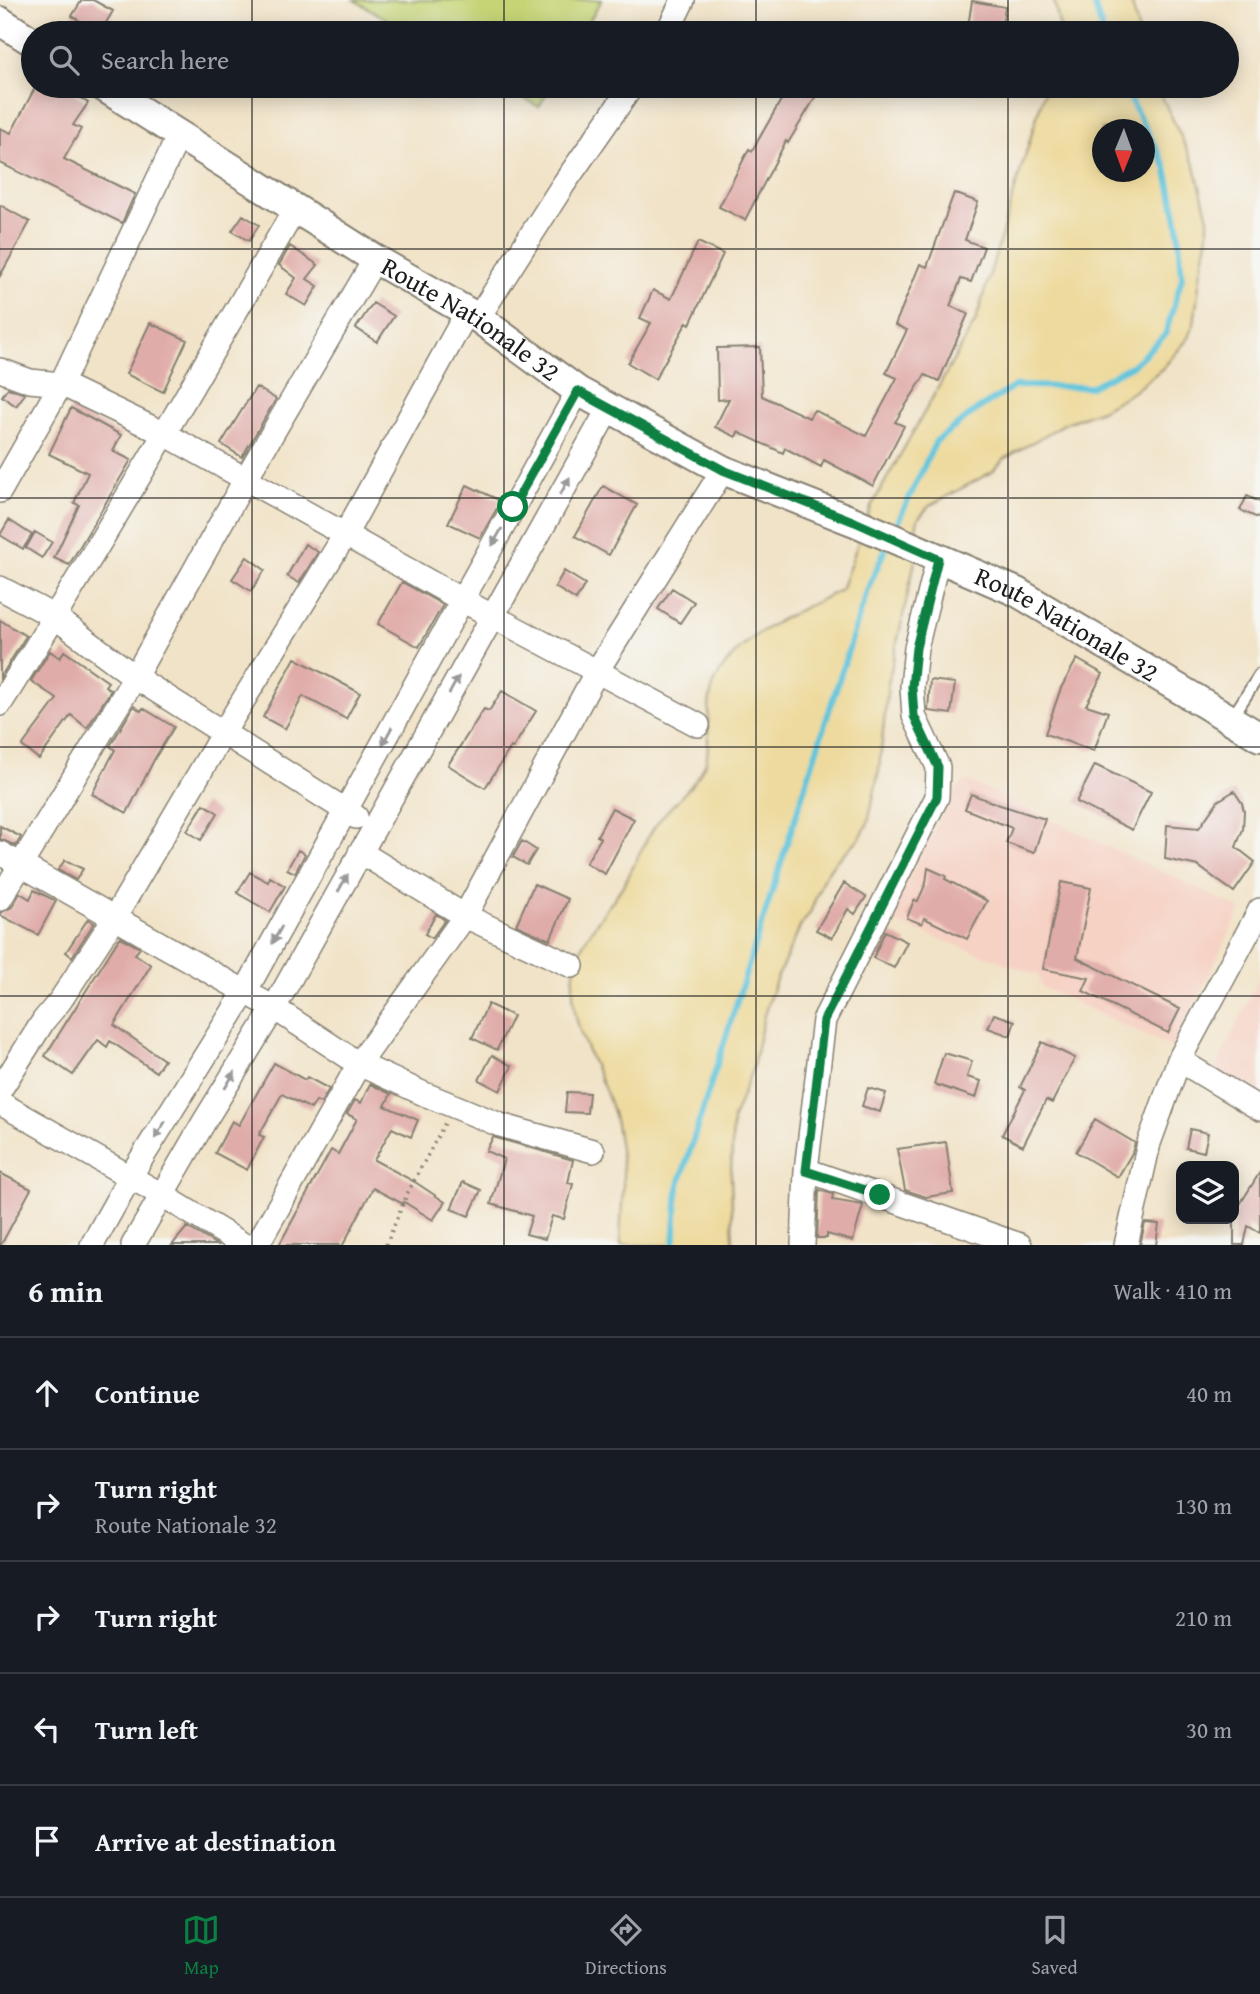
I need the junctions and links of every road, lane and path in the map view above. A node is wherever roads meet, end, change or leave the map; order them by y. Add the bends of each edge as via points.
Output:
1 (683, 0) edge
2 (673, 21) edge
3 (0, 22) edge
4 (21, 35) edge
5 (121, 98) edge
6 (624, 98) edge
7 (179, 135) junction
8 (295, 209) junction
9 (375, 259) junction
10 (472, 315) junction
11 (0, 370) edge
12 (61, 384) junction
13 (578, 391) junction
14 (609, 408) junction
15 (165, 434) junction
16 (723, 470) junction
17 (245, 480) junction
18 (0, 491) edge
19 (345, 535) junction
20 (925, 554) junction
21 (0, 587) edge
22 (462, 600) junction
23 (492, 616) junction
24 (55, 617) junction
25 (597, 671) junction
26 (1260, 674) edge
27 (135, 677) junction
28 (0, 704) edge
29 (1231, 719) junction
30 (698, 725) dead end
31 (223, 733) junction
32 (1260, 737) edge
33 (345, 811) junction
34 (374, 827) junction
35 (360, 852) junction
36 (0, 853) edge
37 (22, 865) junction
38 (0, 898) edge
39 (1260, 910) edge
40 (465, 916) junction
41 (116, 917) junction
42 (572, 966) dead end
43 (245, 992) junction
44 (274, 1008) junction
45 (1179, 1060) junction
46 (359, 1064) junction
47 (0, 1090) edge
48 (0, 1103) edge
49 (454, 1106) junction
50 (1260, 1110) edge
51 (593, 1151) dead end
52 (806, 1171) junction
53 (130, 1177) junction
54 (162, 1195) junction
55 (977, 1237) edge
56 (92, 1245) edge
57 (133, 1245) edge
58 (244, 1245) edge
59 (257, 1245) edge
60 (386, 1245) edge
61 (803, 1245) edge
62 (1020, 1245) edge
63 (1126, 1245) edge

1 - 2 street
3 - 4 street
5 - 7 street, Route Nationale 32
6 - 10 street
7 - 8 street, Route Nationale 32
7 - 12 street
8 - 9 street, Route Nationale 32
8 - 15 street
9 - 10 street, Route Nationale 32
9 - 17 street
10 - 13 street, Route Nationale 32
10 - 19 street
11 - 12 street via 30,381
12 - 15 street
12 - 18 street
13 - 14 street, Route Nationale 32
13 -> 22 street
14 - 16 street, Route Nationale 32
23 -> 14 street
15 - 17 street
15 - 24 street
16 - 20 street, Route Nationale 32
16 - 25 street
17 - 19 street
17 - 27 street
19 - 22 street
19 - 31 street
20 - 29 street, Route Nationale 32 via 1017,592
20 - 52 street via 912,687 914,716 938,767 937,797 824,1020
21 - 24 street
22 - 23 street
22 -> 33 street
23 - 25 street
34 -> 23 street
24 - 27 street
24 - 28 street
25 - 30 street
25 - 40 street
26 - 29 lane
27 - 31 street
27 - 37 street
29 - 32 street, Route Nationale 32
31 - 33 street
31 - 41 street
33 - 34 street
33 -> 43 street
34 - 35 street
35 - 40 street
44 -> 35 street
36 - 37 street
37 - 38 street
37 - 41 street
39 - 45 street
40 - 42 street
40 - 46 street
41 - 43 street
41 - 47 street
43 - 44 street
43 -> 53 street
44 - 46 street
54 -> 44 street
45 - 50 street
45 - 63 street via 1149,1143
46 - 49 street
46 - 59 street
48 - 53 street
49 - 51 street via 500,1125
49 - 60 path via 408,1192
52 - 55 street
52 - 61 street
53 - 54 street
53 - 56 street
54 - 57 street
54 - 58 street
55 - 62 street

